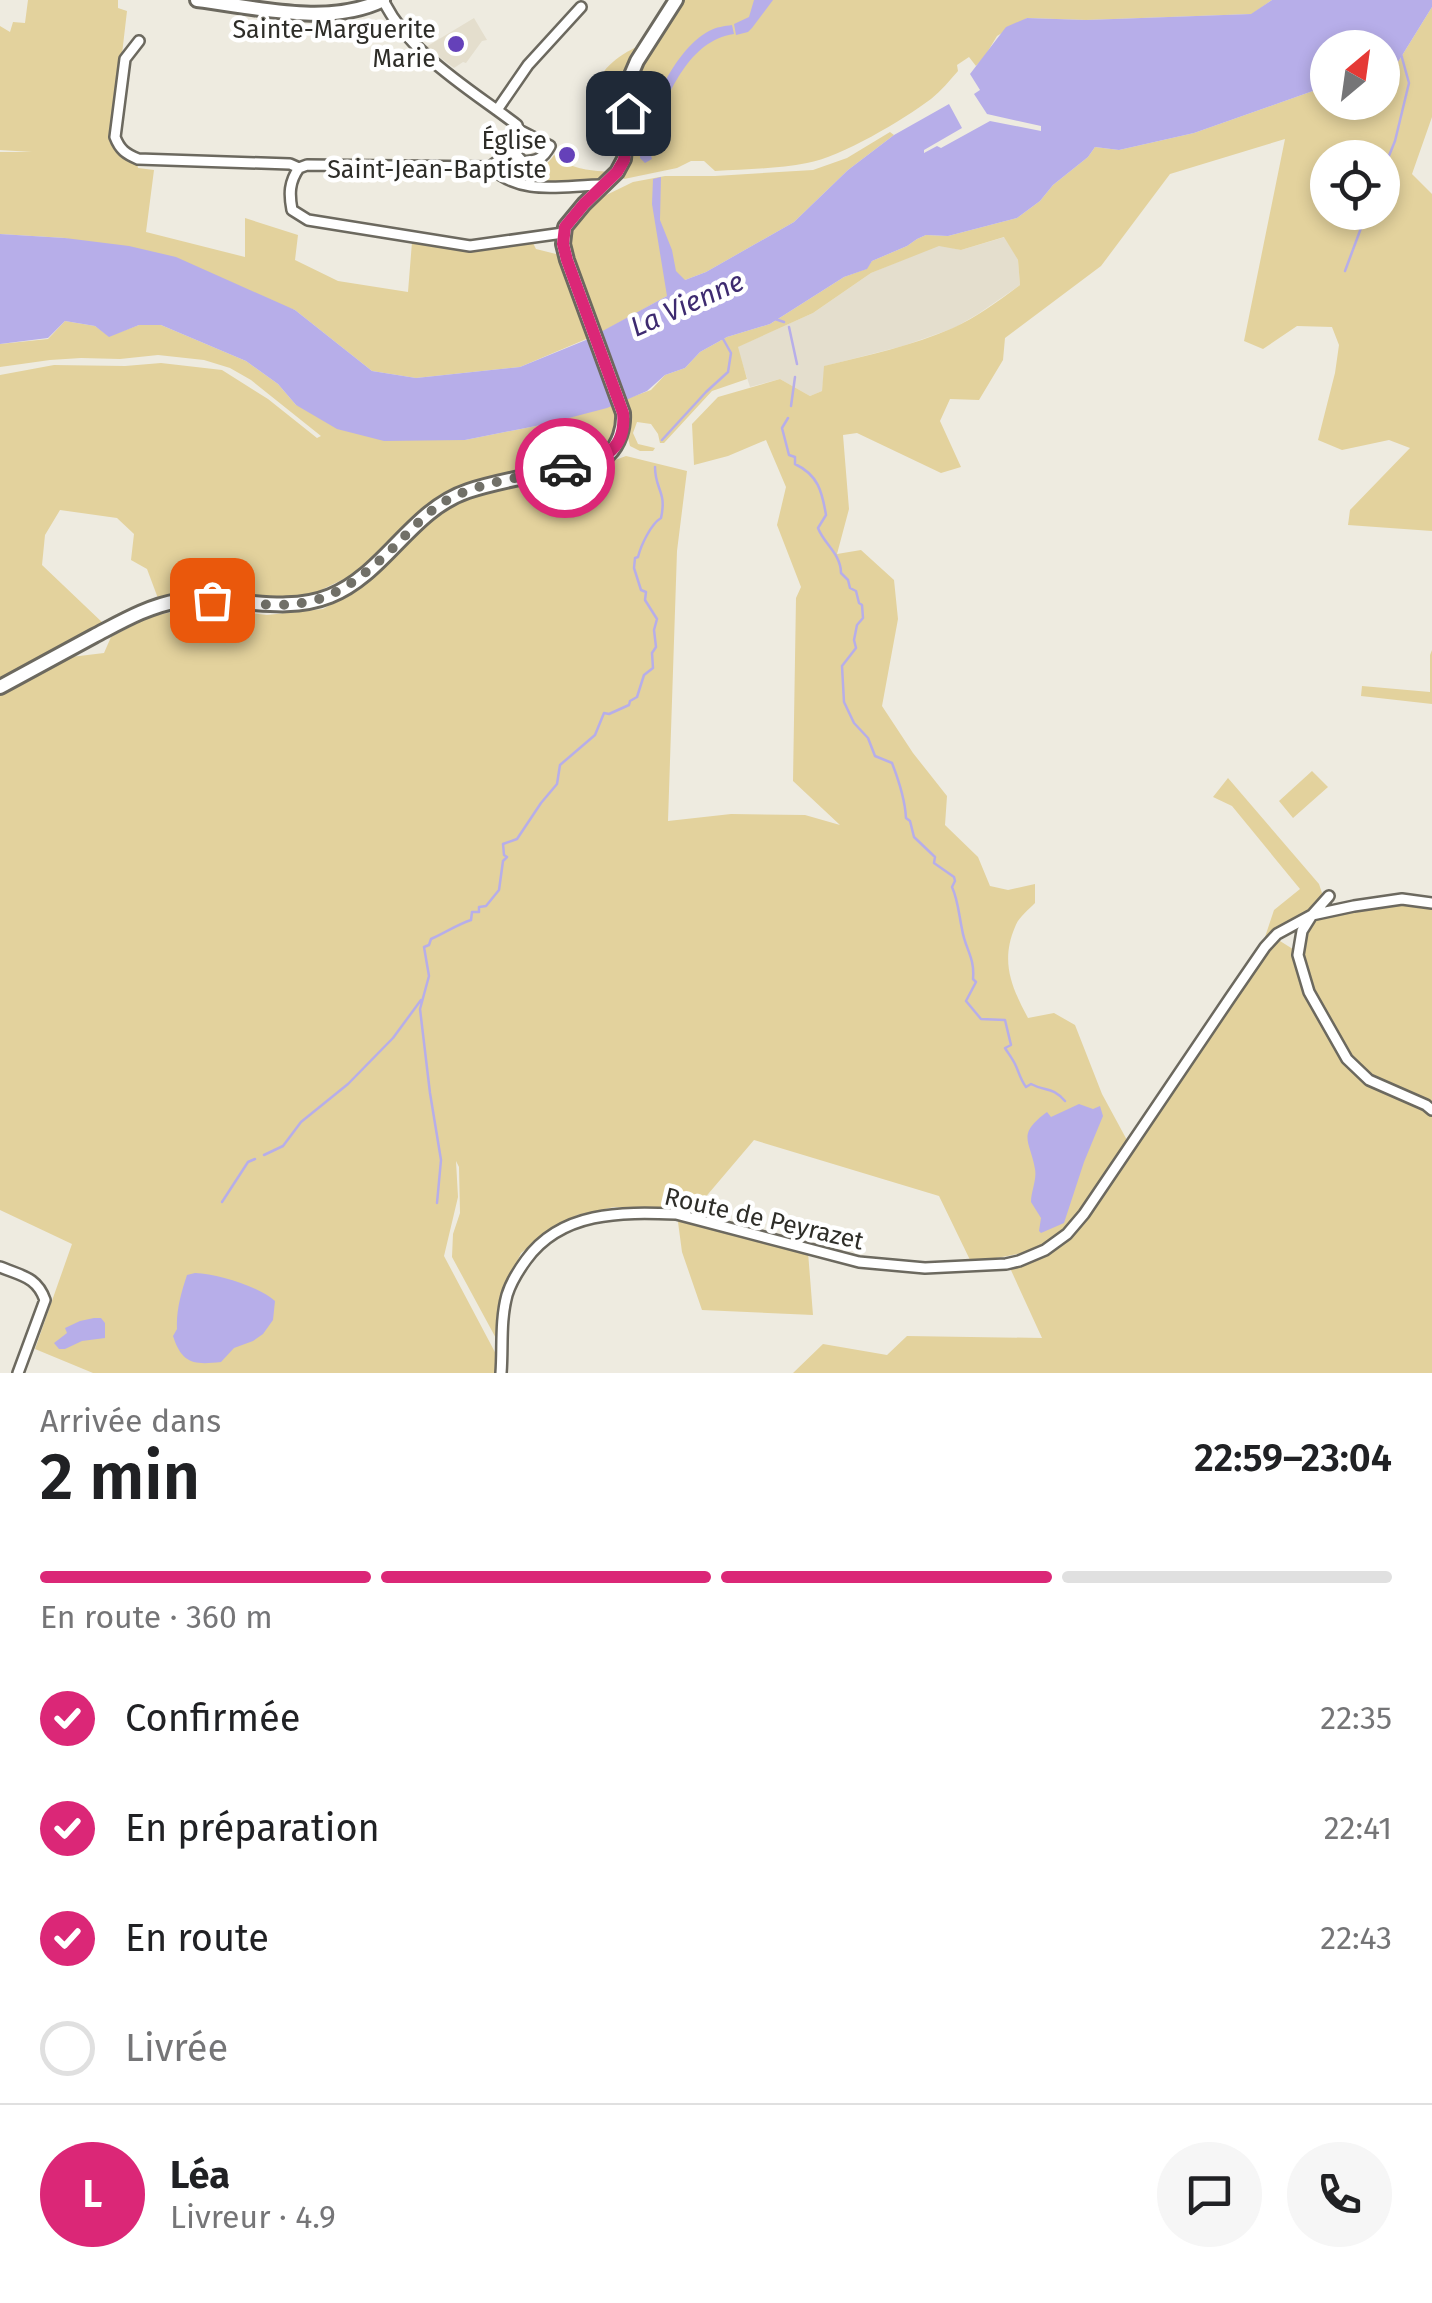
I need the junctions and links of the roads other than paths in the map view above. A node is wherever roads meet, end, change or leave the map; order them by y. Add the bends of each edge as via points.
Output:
1 (197, 0) edge
2 (383, 0) edge
3 (676, 0) edge
4 (581, 7) dead end
5 (139, 41) dead end
6 (497, 110) junction
7 (519, 130) junction
8 (512, 150) junction
9 (490, 167) junction
10 (299, 168) junction
11 (603, 185) junction
12 (563, 234) junction
13 (0, 687) edge
14 (1329, 896) dead end
15 (1432, 902) edge
16 (1312, 915) junction
17 (1432, 1110) edge
18 (0, 1267) edge
19 (18, 1373) edge
20 (501, 1373) edge

1 - 2 main road via 320,14
2 - 6 street via 414,43
3 - 11 main road via 631,75 624,160
4 - 6 street
5 - 10 street via 125,58 116,137 125,154
6 - 7 street
7 - 8 street
7 - 8 street via 550,146 537,161 523,162
8 - 9 street
9 - 10 street
9 - 11 street via 515,184
10 - 12 street via 289,196 292,210 308,220 470,246
11 - 12 main road
12 - 13 main road via 624,422 607,456 451,498 362,577 330,596 276,606 172,602
14 - 16 street
15 - 16 street via 1402,899
16 - 17 street via 1298,956 1308,992 1347,1059 1369,1080
16 - 20 street, Route de Peyrazet via 1266,946 1084,1214 1045,1250 1006,1264 926,1268 858,1262 676,1214 576,1221 533,1250 516,1274 501,1331
18 - 19 street via 31,1279 45,1300

